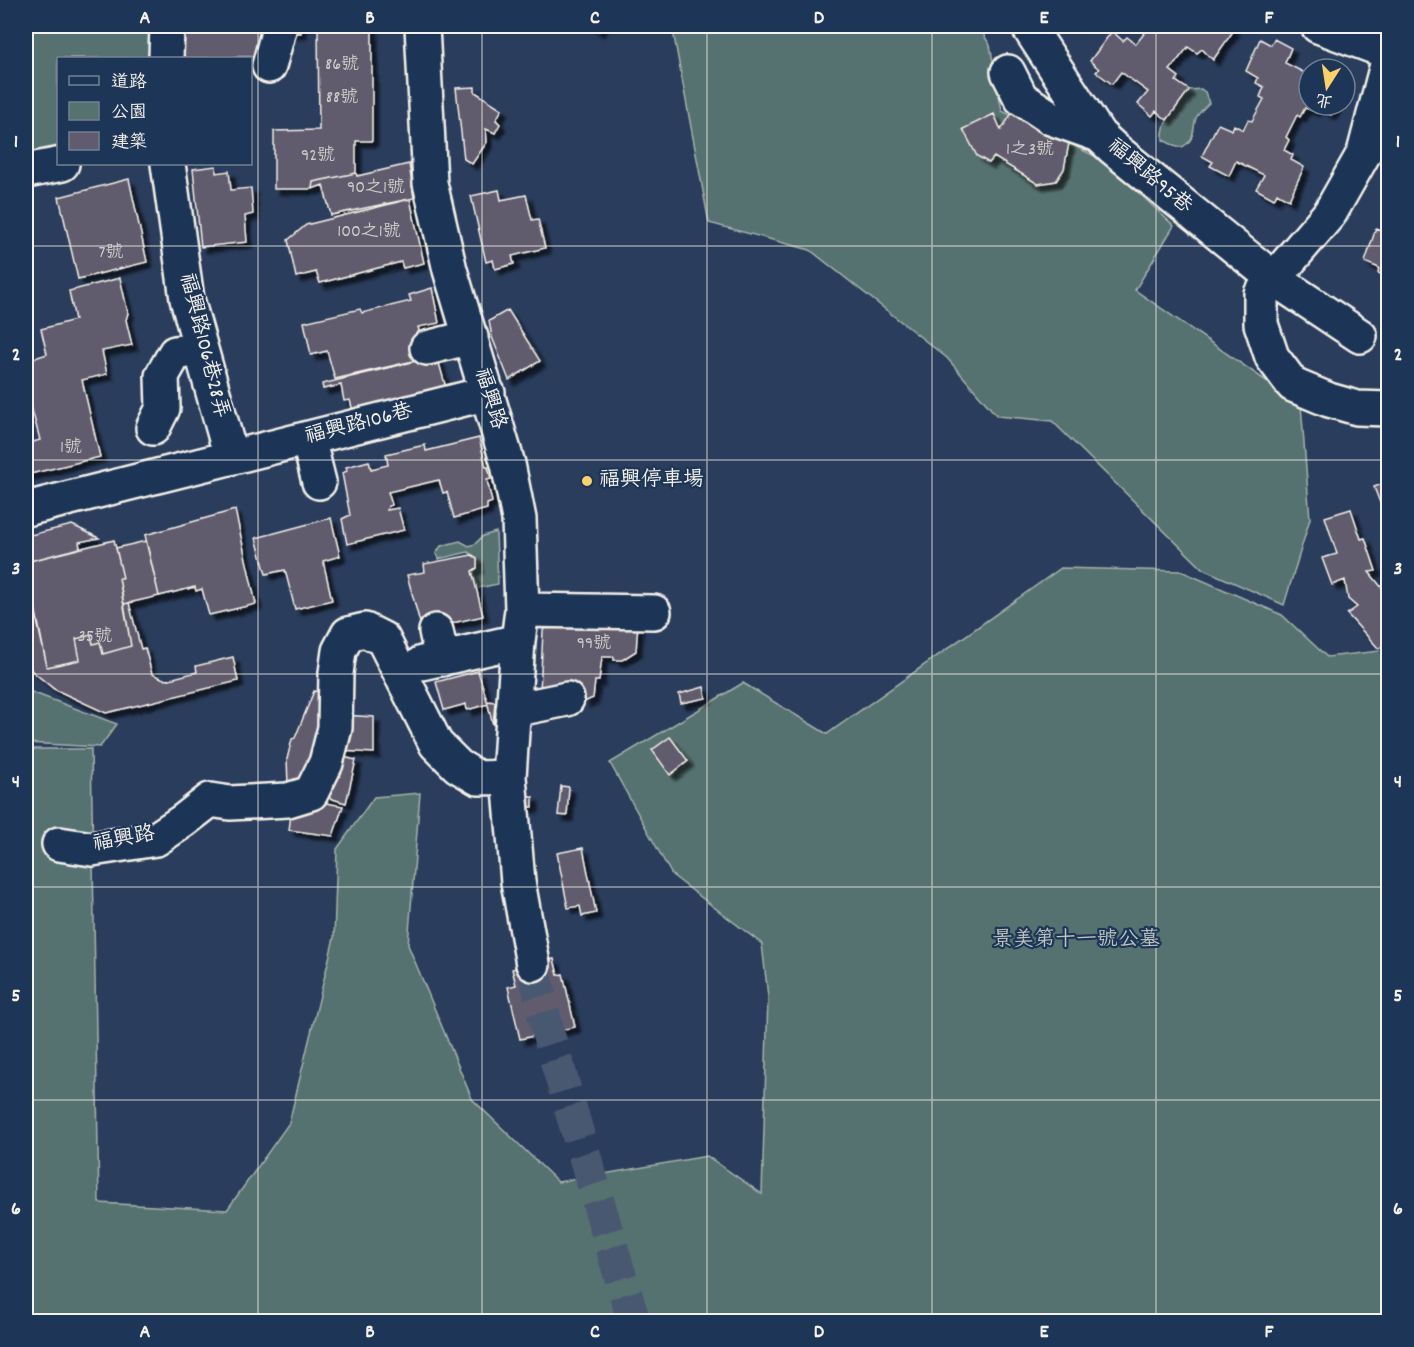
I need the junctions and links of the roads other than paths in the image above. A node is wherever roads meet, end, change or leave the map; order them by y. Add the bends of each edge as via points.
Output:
1 (167, 26) edge
2 (280, 26) edge
3 (422, 26) edge
4 (1028, 26) edge
5 (1318, 26) edge
6 (1389, 52) edge
7 (166, 57) edge
8 (1389, 61) edge
9 (269, 66) dead end
10 (1008, 72) dead end
11 (1099, 135) junction
12 (57, 165) edge
13 (168, 165) edge
14 (26, 171) edge
15 (1273, 278) junction
16 (1360, 336) dead end
17 (471, 337) junction
18 (200, 348) junction
19 (427, 348) dead end
20 (488, 393) junction
21 (1389, 409) edge
22 (153, 428) dead end
23 (308, 438) junction
24 (231, 457) junction
25 (319, 482) dead end
26 (27, 518) edge
27 (654, 612) dead end
28 (520, 626) junction
29 (433, 651) dead end
30 (567, 699) dead end
31 (513, 710) junction
32 (510, 787) junction
33 (59, 844) dead end
34 (533, 964) tunnel mouth

1 - 7 street
2 - 9 street
3 - 17 street, 福興路 via 430,183 450,270
4 - 11 street, 福興路95巷
5 - 6 street
8 - 15 street via 1364,153 1330,213
10 - 11 street via 1021,98 1051,118
11 - 15 street, 福興路95巷
12 - 14 street
13 - 18 street, 福興路106巷28弄 via 188,299
15 - 16 street, 福興路95巷
15 - 21 street via 1261,294 1261,324 1272,357 1293,385 1357,408
17 - 19 street
17 - 20 street, 福興路
18 - 22 street via 175,353 162,376 163,408
18 - 24 street, 福興路106巷28弄
20 - 23 street, 福興路106巷
20 - 28 street, 福興路 via 519,519
23 - 24 street, 福興路106巷
23 - 25 street
24 - 26 street, 福興路106巷
27 - 28 street
28 - 29 street
28 - 31 street, 福興路
30 - 31 street
31 - 32 street, 福興路
32 - 33 street, 福興路 via 478,778 458,766 436,744 383,639 365,630 348,634 339,651 335,728 326,764 311,793 288,800 210,800 156,839 92,849
32 - 34 street, 福興路 via 518,882

